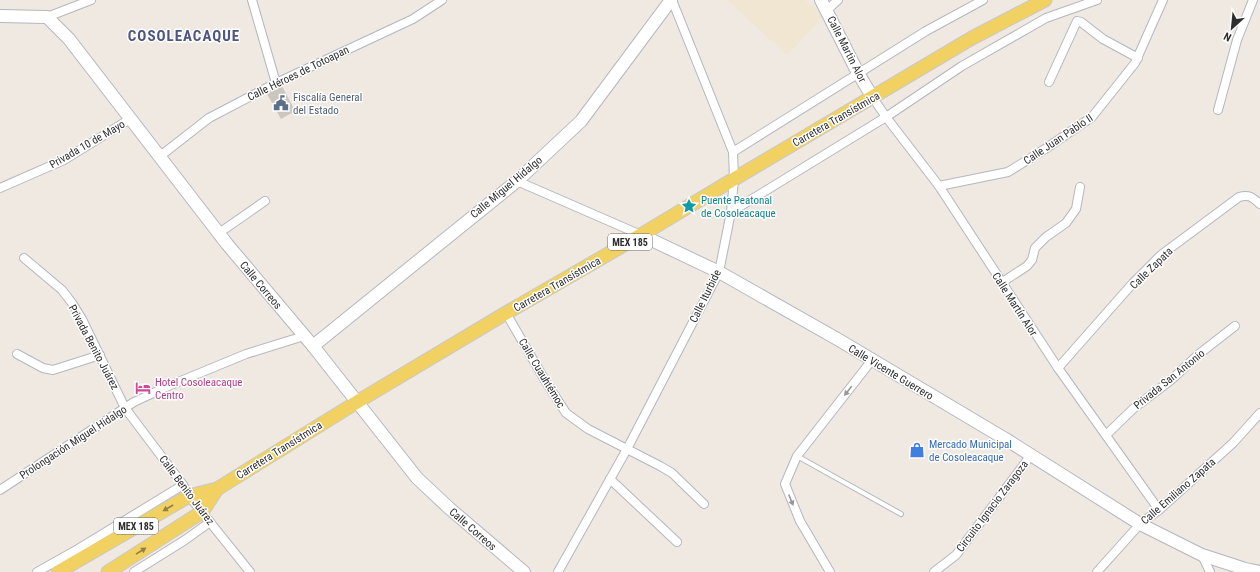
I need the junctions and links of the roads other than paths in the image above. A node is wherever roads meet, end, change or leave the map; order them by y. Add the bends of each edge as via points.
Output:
1 (91, 0) edge
2 (252, 0) edge
3 (442, 0) edge
4 (672, 0) edge
5 (838, 0) edge
6 (983, 0) edge
7 (1045, 0) edge
8 (1096, 0) edge
9 (1163, 0) edge
10 (1253, 0) edge
11 (824, 5) edge
12 (0, 16) edge
13 (47, 17) junction
14 (1138, 58) junction
15 (858, 73) junction
16 (1049, 82) dead end
17 (276, 83) junction
18 (873, 98) junction
19 (1218, 110) dead end
20 (886, 117) junction
21 (130, 119) junction
22 (733, 152) junction
23 (159, 157) junction
24 (734, 179) junction
25 (516, 181) junction
26 (939, 186) junction
27 (1080, 187) dead end
28 (0, 188) edge
29 (266, 201) dead end
30 (1260, 204) edge
31 (731, 212) junction
32 (219, 233) junction
33 (641, 235) junction
34 (24, 258) dead end
35 (719, 272) junction
36 (1001, 283) junction
37 (506, 313) junction
38 (1235, 326) dead end
39 (304, 336) junction
40 (313, 346) junction
41 (17, 354) dead end
42 (100, 355) junction
43 (872, 360) junction
44 (1058, 368) junction
45 (357, 402) junction
46 (125, 408) junction
47 (1260, 412) edge
48 (1106, 435) junction
49 (627, 449) junction
50 (1031, 455) junction
51 (797, 456) junction
52 (610, 479) junction
53 (217, 489) junction
54 (0, 490) edge
55 (186, 491) junction
56 (704, 504) dead end
57 (1159, 510) junction
58 (902, 514) dead end
59 (206, 517) junction
60 (1140, 524) junction
61 (677, 542) dead end
62 (1202, 555) junction
63 (37, 572) edge
64 (58, 572) edge
65 (108, 572) edge
66 (134, 572) edge
67 (250, 572) edge
68 (524, 572) edge
69 (558, 572) edge
70 (830, 572) edge
71 (934, 572) edge
72 (1097, 572) edge
73 (1210, 572) edge
74 (1260, 572) edge

1 - 13 street
2 - 17 street
3 - 17 street, Calle Héroes de Totoapan via 413,19
4 - 22 street, Calle Iturbide
4 - 25 main road, Calle Miguel Hidalgo via 581,121
5 - 11 street
6 - 15 street
7 - 18 main road, Carretera Transístmica / MEX 185 via 972,38
8 - 20 street via 1046,18 962,66
9 - 14 street, Calle Juan Pablo II
10 - 19 street via 1237,40
11 - 15 main road, Calle Martin Alor
12 - 13 main road
13 - 21 main road, Calle Correos via 69,39
14 - 16 street via 1103,39 1081,22 1077,22
14 - 26 street, Calle Juan Pablo II via 1092,117 1045,149 1008,172
15 - 18 main road, Calle Martin Alor
15 - 22 street
17 - 23 street, Calle Héroes de Totoapan via 209,118
18 - 20 street, Calle Martín Alor
18 - 24 main road, Carretera Transístmica / MEX 185
20 - 26 street, Calle Martín Alor
20 - 31 street
21 - 23 main road, Calle Correos
21 - 28 street, Privada 10 de Mayo via 64,160
22 - 24 street, Calle Iturbide
23 - 32 main road, Calle Correos
24 - 31 street, Calle Iturbide
24 - 33 main road, Carretera Transístmica / MEX 185
25 - 33 street, Calle Vicente Guerrero
25 - 40 main road, Calle Miguel Hidalgo
26 - 36 street, Calle Martín Alor
27 - 36 street via 1076,209 1066,223 1035,248 1028,266
29 - 32 street
30 - 44 street, Calle Zapata via 1245,195 1239,197 1161,254
31 - 35 street, Calle Iturbide
32 - 39 main road, Calle Correos
33 - 35 main road, Calle Vicente Guerrero
33 - 37 main road, Carretera Transístmica / MEX 185
34 - 42 street, Privada Benito Juárez via 62,290 82,319
35 - 43 main road, Calle Vicente Guerrero
35 - 49 street, Calle Iturbide
36 - 44 street, Calle Martín Alor
37 - 45 main road, Carretera Transístmica / MEX 185
37 - 49 street, Calle Cuauhtémoc via 566,413 588,429
38 - 48 street, Privada San Antonio via 1134,408
39 - 40 main road, Calle Correos
39 - 46 street, Prolongación Miguel Hidalgo via 246,354 166,387
40 - 45 main road, Calle Correos
41 - 42 street via 43,368 53,370
42 - 46 street, Privada Benito Juárez
43 - 50 main road, Calle Vicente Guerrero
43 -> 51 street
44 - 48 street, Calle Martín Alor
45 - 53 main road, Carretera Transístmica / MEX 185
45 - 68 main road, Calle Correos via 417,478
46 - 54 street, Prolongación Miguel Hidalgo
46 - 55 street, Calle Benito Juárez
47 - 57 street, Calle Emiliano Zapata via 1233,443
48 - 57 street, Calle Martín Alor
49 - 52 street, Calle Iturbide
49 - 56 street, Calle Cuauhtémoc via 672,473
50 - 60 main road, Calle Vicente Guerrero
50 - 71 street, Circuito Ignacio Zaragoza via 956,555
51 - 58 lane
51 -> 70 street via 785,484 800,521
52 - 61 street
52 - 69 street, Calle Iturbide
53 - 55 main road, Carretera Transístmica / MEX 185
53 - 59 main road, Carretera Transístmica / MEX 185
55 - 59 street, Calle Benito Juárez
55 - 63 street
55 -> 64 main road, Carretera Transístmica / MEX 185
57 - 60 street, Calle Emiliano Zapata
65 -> 59 main road, Carretera Transístmica / MEX 185
59 - 66 street via 185,540
59 - 67 street, Calle Benito Juárez
60 - 62 main road, Calle Vicente Guerrero
60 - 72 street, Calle Emiliano Zapata
62 - 73 street
62 - 74 main road, Calle Vicente Guerrero

